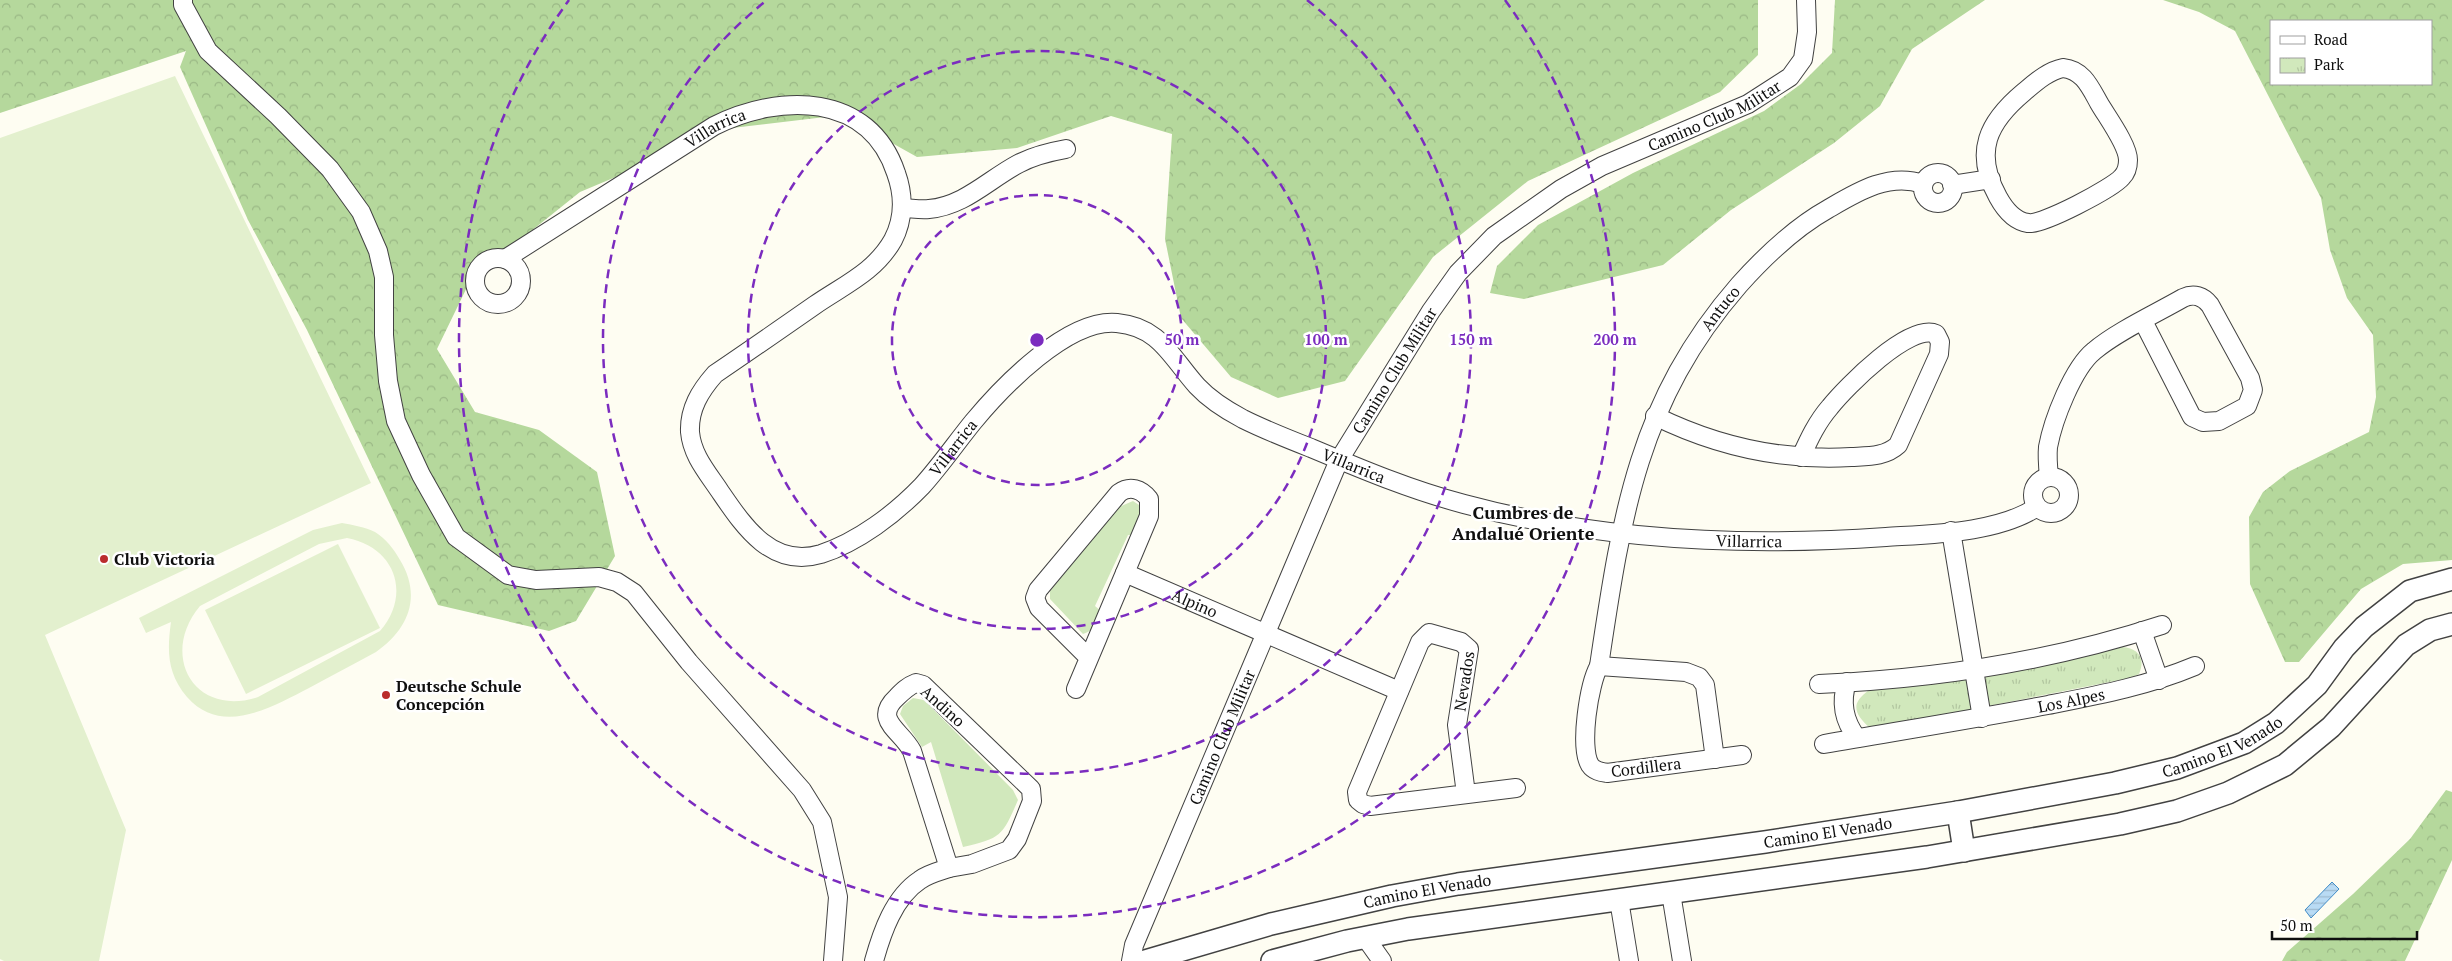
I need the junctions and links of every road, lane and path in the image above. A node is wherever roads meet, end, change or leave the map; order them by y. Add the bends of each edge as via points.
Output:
1 (183, 0) edge
2 (1806, 0) edge
3 (1066, 149) dead end
4 (1990, 179) junction
5 (1923, 184) junction
6 (1952, 185) junction
7 (902, 208) junction
8 (505, 259) dead end
9 (2143, 321) junction
10 (1656, 416) junction
11 (1801, 457) junction
12 (1339, 460) junction
13 (2049, 477) junction
14 (2037, 507) junction
15 (1951, 531) junction
16 (1622, 533) junction
17 (1125, 573) junction
18 (2452, 579) edge
19 (2452, 624) edge
20 (2162, 625) dead end
21 (2142, 631) junction
22 (1265, 635) junction
23 (1089, 658) junction
24 (1599, 666) junction
25 (2195, 666) dead end
26 (1974, 669) junction
27 (2159, 680) junction
28 (1847, 682) junction
29 (1819, 684) dead end
30 (1076, 689) dead end
31 (1399, 691) junction
32 (1982, 718) junction
33 (1857, 738) junction
34 (1824, 744) dead end
35 (1742, 755) dead end
36 (1715, 758) junction
37 (1516, 788) dead end
38 (1466, 794) junction
39 (1958, 812) junction
40 (1964, 851) junction
41 (950, 868) junction
42 (1670, 893) junction
43 (1619, 900) junction
44 (1365, 937) junction
45 (833, 961) edge
46 (874, 961) edge
47 (1131, 961) edge
48 (1145, 961) edge
49 (1272, 961) edge
50 (1382, 961) edge
51 (1629, 961) edge
52 (1682, 961) edge

1 - 45 street via 208,51 330,169 361,212 378,251 384,277 384,335 396,421 420,474 456,537 508,575 536,580 599,577 617,582 634,593 688,662 802,790 822,822 838,897
2 - 12 street, Camino Club Militar via 1807,32 1803,59 1790,77 1748,104 1602,166 1517,218 1478,251 1431,311
3 - 7 street via 1017,164 973,194 947,204 929,209
4 - 4 street via 2012,215 2034,224 2046,221 2117,182 2123,176 2128,160 2087,82 2076,72 2063,68 2050,72 2031,86 1993,125 1985,152
4 - 6 street
5 - 6 street via 1929,176 1938,173 1947,177
5 - 6 street via 1925,197 1937,204 1949,198
5 - 10 street, Antuco via 1899,180 1874,185 1820,213 1787,238 1748,276 1702,332 1669,387
7 - 8 street, Villarrica via 898,178 891,160 882,143 863,123 841,111 818,106 780,106 732,117 714,126
7 - 12 street, Villarrica via 893,239 872,267 715,374 695,403 690,428 697,456 744,526 766,546 786,555 807,557 832,550 892,513 920,488 976,418 1027,368 1071,335 1093,325 1116,323 1148,332 1163,343 1215,403 1246,421
9 - 9 street via 2188,296 2200,296 2206,300 2250,378 2254,390 2250,401 2242,409 2214,423 2192,417
9 - 13 street via 2102,345 2081,366 2051,434
10 - 11 street via 1689,432 1736,448
10 - 16 street, Antuco via 1635,474
11 - 11 street via 1880,455 1893,450 1936,362 1940,342 1936,334 1925,332 1910,337 1862,374 1830,407 1809,438
12 - 16 street, Villarrica via 1420,491 1469,505 1541,521
12 - 22 street, Camino Club Militar
13 - 14 street via 2036,486 2033,496
13 - 14 street via 2065,484 2069,494 2066,505 2052,513
14 - 15 street, Villarrica via 2007,521
15 - 16 street, Villarrica via 1786,542
15 - 26 street
16 - 24 street, Cordillera
17 - 22 street, Alpino via 1222,613
17 - 23 street
17 - 23 street via 1150,511 1149,499 1140,490 1133,489 1119,493 1038,590 1035,598 1039,608
18 - 39 street, Camino El Venado via 2410,591 2389,606 2364,626 2317,685 2290,712 2244,743 2202,760 2146,776
19 - 40 street, Camino El Venado via 2430,630 2406,645 2320,737 2285,765 2254,781 2152,818
20 - 21 street
21 - 26 street
21 - 27 street
22 - 31 street
22 - 47 street, Camino Club Militar via 1134,944
23 - 30 street
24 - 36 street via 1686,672 1699,676 1706,690
24 - 36 street, Cordillera via 1593,681 1586,738 1590,764 1596,770 1608,772
25 - 27 street, Los Alpes
26 - 28 street
26 - 32 street
27 - 32 street, Los Alpes via 2121,691
28 - 29 street
28 - 33 street via 1844,712
31 - 38 street, Nevados via 1357,792 1359,802 1370,806
31 - 38 street, Nevados via 1425,635 1433,633 1467,646 1469,657 1458,725
32 - 33 street, Los Alpes
33 - 34 street, Los Alpes
35 - 36 street, Cordillera
37 - 38 street, Nevados
39 - 40 street
39 - 48 street, Camino El Venado via 1448,886 1306,916
40 - 42 street, Camino El Venado
41 - 41 street, Andino via 912,751 887,718 888,705 916,683 923,685 1032,792 1032,801 1017,839 1008,850 972,864
41 - 46 street, Andino via 920,879 902,896
42 - 43 street, Camino El Venado
42 - 52 street
43 - 44 street, Camino El Venado
43 - 51 street
44 - 49 street, Camino El Venado
44 - 50 street

